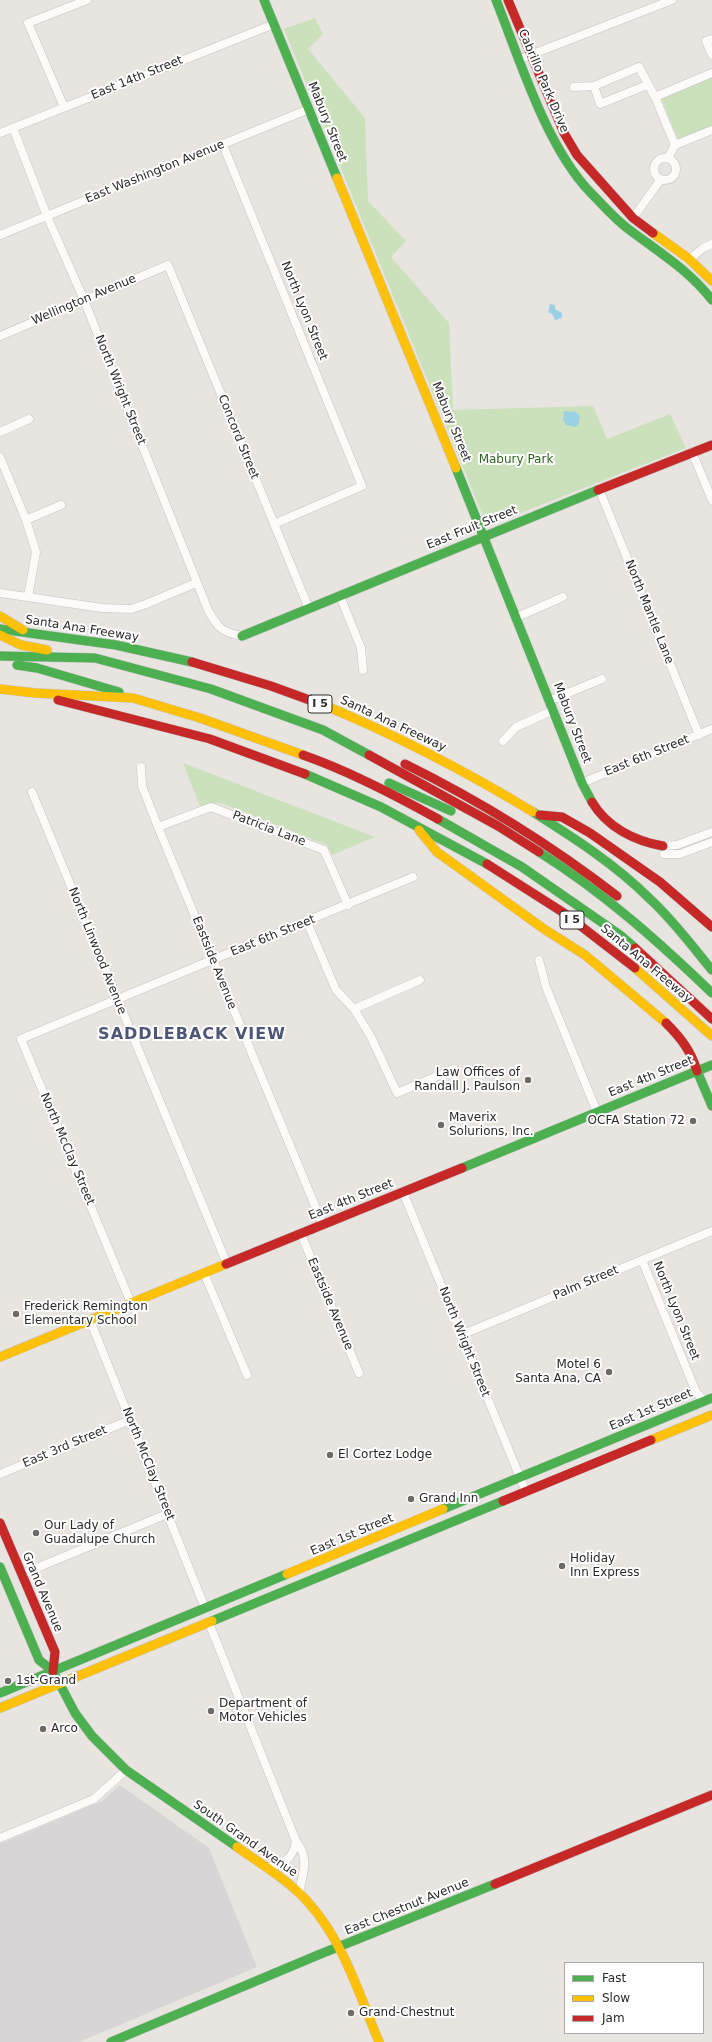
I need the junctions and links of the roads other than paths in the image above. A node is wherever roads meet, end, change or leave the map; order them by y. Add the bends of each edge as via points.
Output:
1 (87, 0) edge
2 (264, 0) edge
3 (496, 0) edge
4 (508, 0) edge
5 (672, 0) edge
6 (274, 24) junction
7 (712, 39) edge
8 (712, 55) edge
9 (531, 56) junction
10 (520, 59) junction
11 (712, 73) edge
12 (647, 85) junction
13 (594, 86) junction
14 (574, 87) dead end
15 (656, 97) junction
16 (64, 107) junction
17 (309, 109) junction
18 (13, 128) junction
19 (712, 130) edge
20 (0, 133) edge
21 (223, 145) junction
22 (675, 145) junction
23 (668, 158) junction
24 (661, 179) junction
25 (47, 216) junction
26 (633, 218) junction
27 (0, 235) edge
28 (712, 244) edge
29 (690, 259) junction
30 (168, 265) joint
31 (712, 281) edge
32 (84, 300) junction
33 (712, 300) edge
34 (0, 336) edge
35 (29, 419) dead end
36 (0, 432) edge
37 (712, 445) edge
38 (692, 452) junction
39 (0, 457) edge
40 (599, 490) junction
41 (712, 500) edge
42 (60, 505) dead end
43 (26, 520) junction
44 (274, 524) junction
45 (484, 536) junction
46 (196, 583) junction
47 (0, 593) edge
48 (340, 596) junction
49 (563, 597) dead end
50 (28, 598) junction
51 (309, 609) junction
52 (0, 616) edge
53 (517, 617) junction
54 (0, 629) edge
55 (27, 632) junction
56 (0, 635) edge
57 (242, 636) joint
58 (0, 656) edge
59 (96, 658) junction
60 (0, 663) edge
61 (363, 670) dead end
62 (602, 679) dead end
63 (0, 689) edge
64 (35, 693) junction
65 (133, 698) junction
66 (551, 700) junction
67 (554, 710) junction
68 (712, 729) edge
69 (323, 730) junction
70 (699, 735) junction
71 (503, 742) dead end
72 (323, 762) junction
73 (140, 766) dead end
74 (582, 783) junction
75 (32, 792) dead end
76 (536, 814) junction
77 (416, 826) junction
78 (158, 827) junction
79 (496, 830) junction
80 (712, 832) edge
81 (712, 842) edge
82 (663, 850) junction
83 (413, 877) dead end
84 (623, 900) dead end
85 (348, 905) junction
86 (647, 920) dead end
87 (307, 922) junction
88 (712, 927) edge
89 (539, 960) dead end
90 (213, 961) junction
91 (712, 970) edge
92 (712, 979) edge
93 (420, 980) dead end
94 (712, 993) edge
95 (117, 999) junction
96 (712, 1002) edge
97 (354, 1009) junction
98 (712, 1019) edge
99 (712, 1036) edge
100 (21, 1039) joint
101 (712, 1065) edge
102 (454, 1069) dead end
103 (697, 1071) junction
104 (712, 1106) edge
105 (597, 1112) junction
106 (403, 1192) junction
107 (323, 1225) junction
108 (712, 1231) edge
109 (301, 1234) junction
110 (642, 1260) junction
111 (227, 1264) junction
112 (204, 1274) junction
113 (131, 1303) junction
114 (90, 1320) junction
115 (461, 1335) junction
116 (0, 1357) edge
117 (359, 1374) dead end
118 (247, 1375) dead end
119 (708, 1400) edge
120 (712, 1411) edge
121 (712, 1415) edge
122 (130, 1420) junction
123 (0, 1474) edge
124 (520, 1478) junction
125 (526, 1492) junction
126 (167, 1514) junction
127 (0, 1523) edge
128 (0, 1567) edge
129 (22, 1574) junction
130 (3, 1582) edge
131 (266, 1583) junction
132 (205, 1608) junction
133 (209, 1623) junction
134 (53, 1671) junction
135 (60, 1685) junction
136 (0, 1693) edge
137 (0, 1708) edge
138 (126, 1770) junction
139 (712, 1795) edge
140 (0, 1838) edge
141 (296, 1841) junction
142 (267, 1868) junction
143 (298, 1893) junction
144 (339, 1948) junction
145 (112, 2042) edge
146 (379, 2042) edge

1 - 16 street via 28,23
2 - 6 main road, Mabury Street
3 - 10 main road, Cabrillo Park Drive
4 - 9 main road, Cabrillo Park Drive
5 - 9 street
6 - 16 street, East 14th Street
6 - 17 main road, Mabury Street
7 - 8 street via 706,41
9 - 10 street
9 - 26 main road, Cabrillo Park Drive via 564,133 577,155
10 - 33 main road, Cabrillo Park Drive via 546,125 571,168 589,191 626,228 698,282
11 - 15 street
12 - 13 street via 638,67
12 - 13 street via 600,104
12 - 15 street
13 - 14 street
15 - 22 street
16 - 18 street, East 14th Street
17 - 21 street, East Washington Avenue
17 - 45 main road, Mabury Street
18 - 20 street, East 14th Street
18 - 25 street, North Wright Street
19 - 22 street
21 - 25 street, East Washington Avenue
21 - 44 street, North Lyon Street via 362,486
22 - 23 street
23 - 24 street via 661,158 654,167 655,174
23 - 24 street via 674,162 676,172 668,180
24 - 26 street
25 - 27 street, East Washington Avenue
25 - 32 street, North Wright Street
26 - 29 main road, Cabrillo Park Drive
28 - 29 street
29 - 31 main road, Cabrillo Park Drive
30 - 32 street, Wellington Avenue
30 - 44 street, Concord Street
32 - 34 street, Wellington Avenue
32 - 46 street, North Wright Street
35 - 36 street
37 - 38 main road, East Fruit Street
38 - 40 main road, East Fruit Street
38 - 41 street
39 - 43 street
40 - 45 main road, East Fruit Street
40 - 70 street, North Mantle Lane
42 - 43 street
43 - 50 street via 36,552
44 - 51 street, Concord Street
45 - 48 main road, East Fruit Street
45 - 53 main road, Mabury Street
46 - 50 street via 131,609 102,608
46 - 57 street, North Wright Street via 208,610 220,628 229,634
47 - 50 street
48 - 51 main road, East Fruit Street
48 - 61 street via 361,648
49 - 53 street
51 - 57 main road, East Fruit Street
52 - 55 main road
53 - 66 main road, Mabury Street
54 - 55 main road, Santa Ana Freeway / I 5
55 - 76 main road, Santa Ana Freeway / I 5 via 93,641 183,659 256,680 346,714 423,750
56 - 59 main road, Santa Ana Freeway / I 5 via 21,645
58 - 59 main road
59 - 69 main road, I 5 via 252,702
60 - 65 main road via 37,668
62 - 66 street
63 - 64 main road, Santa Ana Freeway / I 5
64 - 65 main road, Santa Ana Freeway / I 5
64 - 77 main road, Santa Ana Freeway / I 5 via 212,740 338,789
65 - 72 main road, Santa Ana Freeway via 200,718
66 - 67 main road, Mabury Street
67 - 71 street via 516,727
67 - 74 main road, Mabury Street
68 - 70 street, East 6th Street
69 - 79 main road
69 - 84 main road, I 5 via 354,739 449,785 593,876
70 - 74 street, East 6th Street
72 - 79 main road via 362,773
72 - 98 main road, Santa Ana Freeway / I 5 via 409,803 522,867 620,935 690,996
73 - 78 street, Eastside Avenue via 142,786
74 - 82 main road, Mabury Street via 605,819 634,838
75 - 95 street, North Linwood Avenue
76 - 88 main road via 562,817 590,833 660,882
76 - 91 main road, Santa Ana Freeway / I 5 via 604,859 651,899
77 - 99 main road, Santa Ana Freeway / I 5 via 486,863 542,898 659,987
77 - 103 main road via 436,852 585,955 662,1018 681,1038 692,1055
78 - 85 street, Patricia Lane via 211,807 324,850
78 - 90 street, Eastside Avenue
79 - 94 main road via 560,866 621,911 660,943
79 - 96 main road via 619,915
80 - 82 street
81 - 82 street via 680,854
83 - 85 street
85 - 87 street, East 6th Street
86 - 92 main road via 695,969
87 - 90 street, East 6th Street
87 - 97 street via 336,990
89 - 105 street via 546,987
90 - 95 street, East 6th Street
90 - 107 street, Eastside Avenue
93 - 97 street
95 - 100 street, East 6th Street
95 - 111 street, North Linwood Avenue
97 - 102 street via 371,1037 397,1093
100 - 113 street, North McClay Street
101 - 103 main road, East 4th Street
103 - 104 main road
103 - 105 main road, East 4th Street
105 - 106 main road, East 4th Street
106 - 107 main road, East 4th Street
106 - 115 street, North Wright Street
107 - 109 main road, East 4th Street
108 - 110 street, Palm Street
109 - 111 main road, East 4th Street
109 - 117 street, Eastside Avenue
110 - 115 street, Palm Street
110 - 119 street, North Lyon Street via 696,1392
111 - 112 main road, East 4th Street
112 - 113 main road, East 4th Street
112 - 118 street
113 - 114 main road, East 4th Street
114 - 116 main road, East 4th Street
114 - 122 street, North McClay Street
115 - 124 street, North Wright Street
119 - 120 main road, North Lyon Street
119 - 124 main road, East 1st Street
121 - 125 main road
122 - 123 street, East 3rd Street
122 - 126 street, North McClay Street
124 - 125 street, North Wright Street
124 - 131 main road, East 1st Street
125 - 133 main road
126 - 129 street
126 - 132 street, North McClay Street
127 - 129 main road, Grand Avenue
128 - 130 main road
129 - 134 main road, Grand Avenue via 55,1652
130 - 134 main road via 39,1660
131 - 132 main road, East 1st Street
131 - 133 main road via 216,1610 210,1616
132 - 134 main road, East 1st Street
133 - 135 main road
133 - 141 street
134 - 135 main road
134 - 136 main road, East 1st Street
135 - 137 main road
135 - 138 main road, South Grand Avenue via 92,1736
138 - 140 street via 94,1798
138 - 142 main road, South Grand Avenue
139 - 144 main road, East Chestnut Avenue
141 - 142 street via 289,1859
141 - 143 street via 305,1856
142 - 143 main road, South Grand Avenue
143 - 144 main road, South Grand Avenue via 318,1913
144 - 145 main road, East Chestnut Avenue
144 - 146 main road, South Grand Avenue

